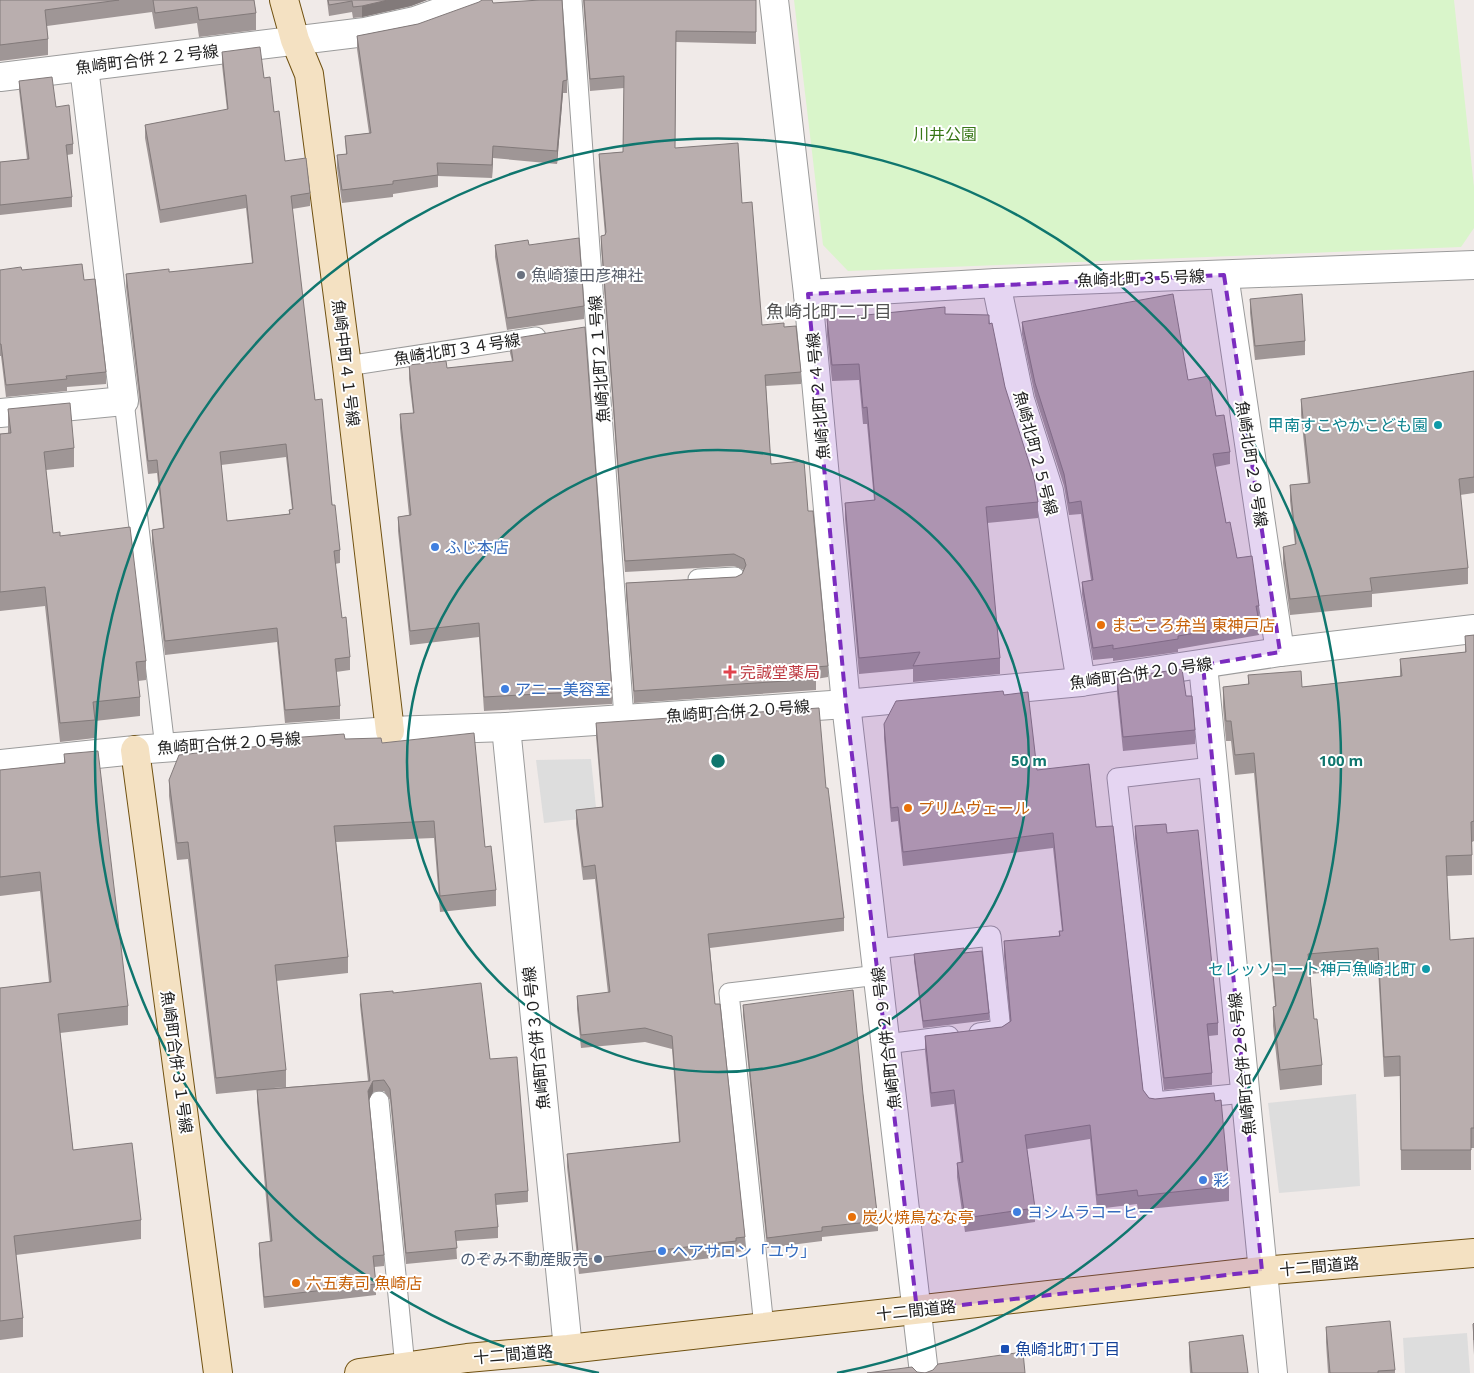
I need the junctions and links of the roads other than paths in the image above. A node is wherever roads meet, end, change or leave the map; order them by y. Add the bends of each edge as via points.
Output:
1 (284, 0) edge
2 (474, 0) edge
3 (572, 0) edge
4 (774, 0) edge
5 (295, 40) junction
6 (84, 67) junction
7 (0, 77) edge
8 (1474, 266) edge
9 (1224, 275) junction
10 (996, 283) junction
11 (808, 294) junction
12 (597, 328) junction
13 (578, 330) edge
14 (558, 334) edge
15 (347, 366) junction
16 (124, 401) junction
17 (0, 414) edge
18 (735, 577) edge
19 (679, 580) edge
20 (1474, 629) edge
21 (1280, 652) junction
22 (1202, 665) junction
23 (1081, 682) junction
24 (846, 704) junction
25 (624, 718) junction
26 (506, 727) junction
27 (390, 731) junction
28 (165, 748) junction
29 (135, 750) junction
30 (0, 764) edge
31 (1212, 767) junction
32 (877, 962) junction
33 (886, 1044) junction
34 (1244, 1093) junction
35 (379, 1101) dead end
36 (1474, 1253) edge
37 (1262, 1272) junction
38 (917, 1310) junction
39 (764, 1327) junction
40 (568, 1349) junction
41 (468, 1366) edge
42 (405, 1367) junction
43 (218, 1373) edge
44 (359, 1373) edge
45 (924, 1373) edge
46 (1273, 1373) edge

1 - 5 street, 魚崎中町４１号線
2 - 5 street, 魚崎町合併２２号線 via 415,21 365,32
3 - 12 lane, 魚崎北町２１号線
4 - 11 street, 魚崎北町２４号線
5 - 6 street, 魚崎町合併２２号線
5 - 15 street, 魚崎中町４１号線 via 309,74
6 - 7 street, 魚崎町合併２２号線
6 - 16 street
8 - 9 street, 魚崎北町３５号線
9 - 10 street, 魚崎北町３５号線
9 - 21 street, 魚崎北町２９号線
10 - 11 street, 魚崎北町３５号線
10 - 23 street, 魚崎北町２５号線 via 1020,400 1049,491
11 - 24 street, 魚崎北町２４号線
12 - 13 lane
12 - 25 lane, 魚崎北町２１号線 via 624,583
14 - 15 lane, 魚崎北町３４号線
15 - 27 street, 魚崎中町４１号線
16 - 17 street
16 - 28 lane
18 - 19 lane
20 - 21 street, 魚崎町合併２０号線
21 - 22 street, 魚崎町合併２０号線
22 - 23 street, 魚崎町合併２０号線
22 - 31 street, 魚崎町合併２８号線
23 - 24 street, 魚崎町合併２０号線
24 - 25 street, 魚崎町合併２０号線
24 - 32 street, 魚崎町合併２９号線
25 - 26 street, 魚崎町合併２０号線
26 - 27 street, 魚崎町合併２０号線
26 - 40 street, 魚崎町合併３０号線
27 - 28 street, 魚崎町合併２０号線
28 - 29 street, 魚崎町合併２０号線
29 - 30 street, 魚崎町合併２０号線
29 - 43 street, 魚崎町合併３１号線
31 - 34 street, 魚崎町合併２８号線
31 - 34 lane via 1117,778 1154,1102
32 - 33 street, 魚崎町合併２９号線
32 - 33 lane via 991,936 1001,1030
32 - 39 lane via 729,993
33 - 38 street, 魚崎町合併２９号線
34 - 37 street, 魚崎町合併２８号線
35 - 42 lane
36 - 37 street, 十二間道路
37 - 38 street, 十二間道路
37 - 46 street, 魚崎町合併２８号線
38 - 39 street, 十二間道路
38 - 45 street, 魚崎町合併２９号線
39 - 40 street, 十二間道路
40 - 41 street, 十二間道路
41 - 42 street, 十二間道路
42 - 44 street, 十二間道路

